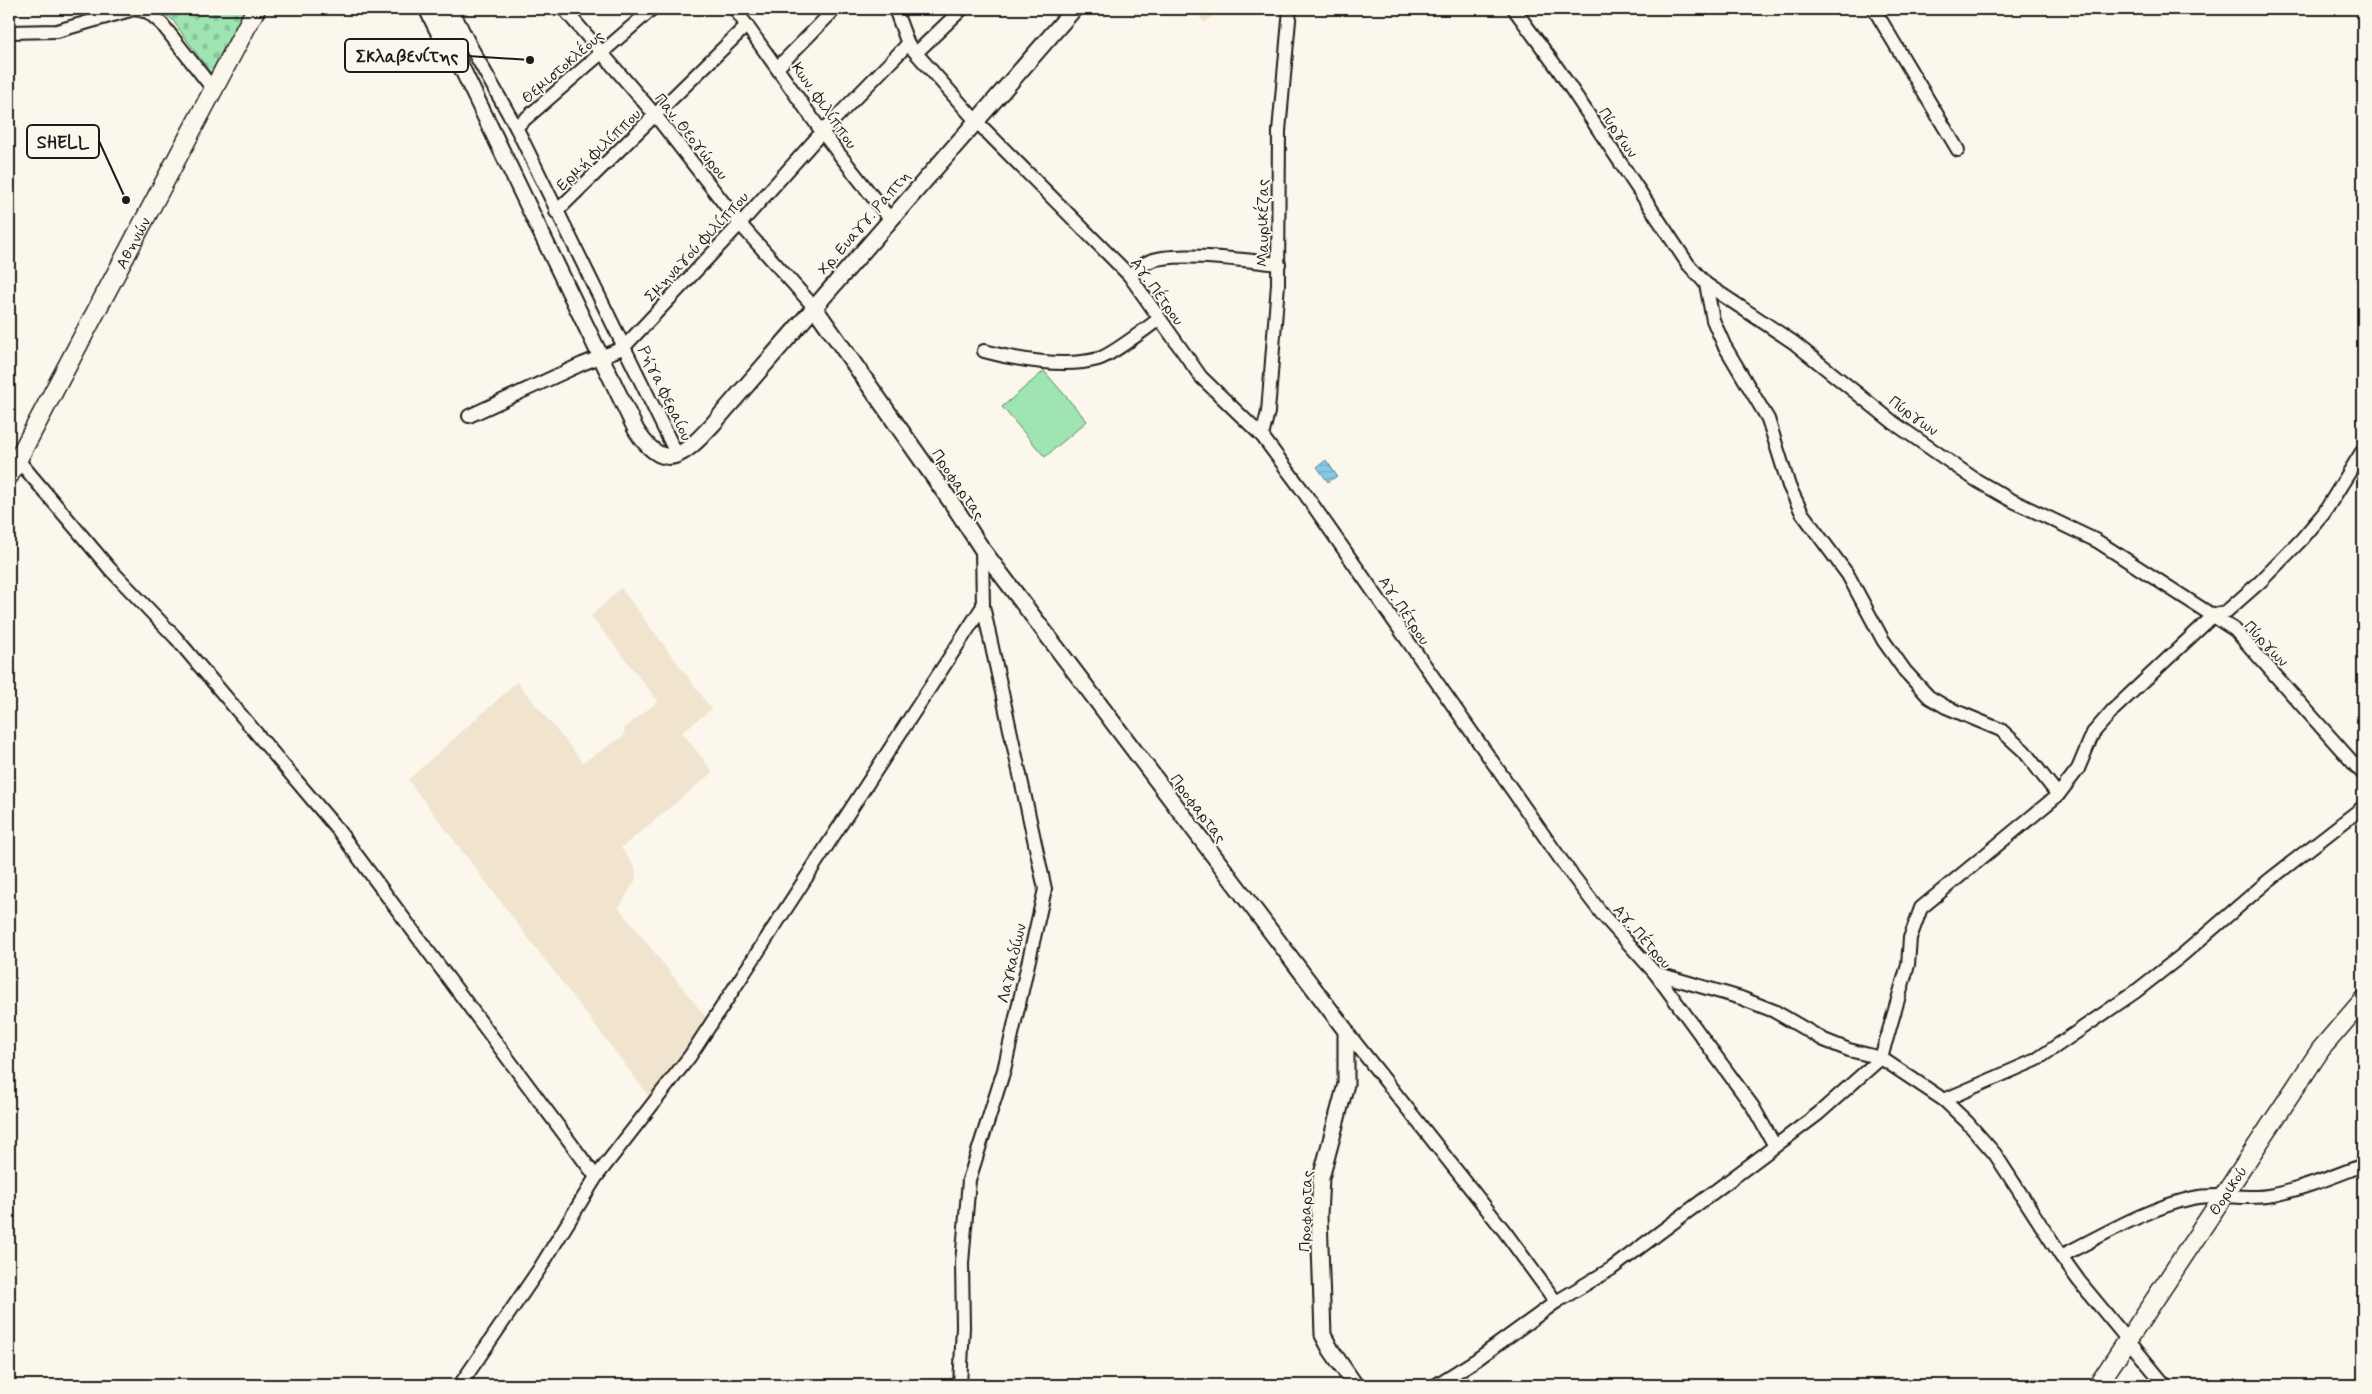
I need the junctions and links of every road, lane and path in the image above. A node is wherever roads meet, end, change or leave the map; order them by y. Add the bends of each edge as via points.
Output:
1 (256, 9) edge
2 (427, 9) edge
3 (439, 9) edge
4 (452, 9) edge
5 (564, 9) edge
6 (652, 9) edge
7 (735, 9) edge
8 (835, 9) edge
9 (895, 9) edge
10 (962, 9) edge
11 (1074, 9) edge
12 (1290, 9) edge
13 (1514, 9) edge
14 (1874, 9) edge
15 (747, 25) junction
16 (9, 32) edge
17 (471, 48) junction
18 (912, 48) junction
19 (601, 53) junction
20 (455, 54) junction
21 (778, 66) junction
22 (213, 88) junction
23 (656, 116) junction
24 (976, 120) junction
25 (516, 127) junction
26 (822, 132) junction
27 (1958, 150) dead end
28 (556, 212) junction
29 (890, 219) junction
30 (740, 224) junction
31 (1279, 264) junction
32 (1129, 275) junction
33 (1706, 284) junction
34 (814, 307) junction
35 (1159, 319) junction
36 (623, 348) junction
37 (984, 351) dead end
38 (602, 356) junction
39 (469, 416) dead end
40 (1262, 436) junction
41 (2363, 450) edge
42 (677, 455) junction
43 (18, 460) junction
44 (9, 476) edge
45 (982, 549) junction
46 (982, 606) junction
47 (2213, 616) junction
48 (2363, 774) edge
49 (2058, 795) junction
50 (2363, 807) edge
51 (1655, 973) junction
52 (2363, 1000) edge
53 (1346, 1031) junction
54 (1881, 1058) junction
55 (1944, 1100) junction
56 (1775, 1146) junction
57 (2363, 1165) edge
58 (596, 1177) junction
59 (2225, 1195) junction
60 (2062, 1256) junction
61 (1556, 1302) junction
62 (2129, 1340) junction
63 (460, 1385) edge
64 (960, 1385) edge
65 (1354, 1385) edge
66 (1436, 1385) edge
67 (2098, 1385) edge
68 (2165, 1385) edge

1 - 22 main road, Αθηνών
2 - 20 street, Ρήγα Φεραίου via 446,45
3 - 20 street, Ρήγα Φεραίου via 456,43
4 - 17 street, Ρήγα Φεραίου
5 - 19 street, Παν. Θεογώρου
6 - 19 street, Θεμιστοκλέους
7 - 15 street, Κων. Φιλίππου
8 - 21 street
9 - 18 street
10 - 18 street, Σμηναγού Φιλίππου
11 - 24 street, Χρ. Ευαγγ. Ραπτη
12 - 31 street, Μαυρικέζας via 1279,131
13 - 33 street, Πύργων via 1558,69 1688,264
14 - 27 street
15 - 21 street, Κων. Φιλίππου
15 - 23 street, Ερμή Φιλίππου
16 - 22 street via 57,32 134,9 148,12 162,24
17 - 20 street
17 - 25 street, Ρήγα Φεραίου
18 - 24 street, Αγ. Πέτρου
18 - 26 street, Σμηναγού Φιλίππου
19 - 23 street, Παν. Θεογώρου
19 - 25 street, Θεμιστοκλέους
20 - 38 street, Ρήγα Φεραίου
21 - 26 street, Κων. Φιλίππου
22 - 43 main road, Αθηνών
23 - 28 street, Ερμή Φιλίππου
23 - 30 street, Παν. Θεογώρου
24 - 29 street, Χρ. Ευαγγ. Ραπτη
24 - 32 street, Αγ. Πέτρου
25 - 28 street, Ρήγα Φεραίου
26 - 29 street, Κων. Φιλίππου
26 - 30 street, Σμηναγού Φιλίππου
28 - 36 street, Ρήγα Φεραίου
29 - 34 street, Χρ. Ευαγγ. Ραπτη
30 - 34 street, Παν. Θεογώρου
30 - 36 street, Σμηναγού Φιλίππου
31 - 32 street via 1206,257 1159,258
31 - 40 street, Μαυρικέζας via 1268,412
32 - 35 street, Αγ. Πέτρου
33 - 47 street, Πύργων via 1793,342 1894,423 1976,480 2097,541
33 - 49 street via 1713,320 1724,345 1768,419 1789,486 1802,513 1848,575 1883,640 1905,671 1929,696 1946,707 2001,730 2024,751
34 - 42 street, Χρ. Ευαγγ. Ραπτη via 713,424 693,445
34 - 45 street, Προφαρτας
35 - 37 street via 1099,359 1016,360
35 - 40 street, Αγ. Πέτρου via 1201,377
36 - 38 street, Σμηναγού Φιλίππου
36 - 42 street, Ρήγα Φεραίου
38 - 39 street, Σμηναγού Φιλίππου
38 - 42 street, Ρήγα Φεραίου via 645,445 659,456
40 - 51 street, Αγ. Πέτρου via 1566,867 1602,914
41 - 47 street via 2324,513 2302,539 2227,611
43 - 44 main road, Αθηνών
43 - 58 street via 110,570 176,638 338,830
45 - 46 street, Λαγκαδίων
45 - 53 street, Προφαρτας
46 - 58 street via 690,1056
46 - 64 street, Λαγκαδίων via 1045,889 1004,1070 969,1180 962,1264
47 - 48 street, Πύργων via 2235,630
47 - 49 street via 2113,710 2093,733 2078,769
49 - 54 street via 1921,908 1910,938 1908,965
50 - 55 street via 2128,997 2036,1060
51 - 54 street via 1741,998 1774,1011 1824,1040
51 - 56 street, Αγ. Πέτρου via 1752,1107
52 - 59 main road, Θορικού via 2321,1049
53 - 61 street
53 - 65 street, Προφαρτας via 1346,1084 1321,1178 1319,1215 1323,1335
54 - 55 street
54 - 56 street via 1818,1114
55 - 60 street via 1995,1154
56 - 61 street via 1611,1269
57 - 59 street via 2273,1196
58 - 63 street via 540,1268
59 - 60 street via 2194,1198 2164,1208
59 - 62 main road, Θορικού
60 - 62 street
61 - 66 street
62 - 67 main road, Θορικού
62 - 68 street

